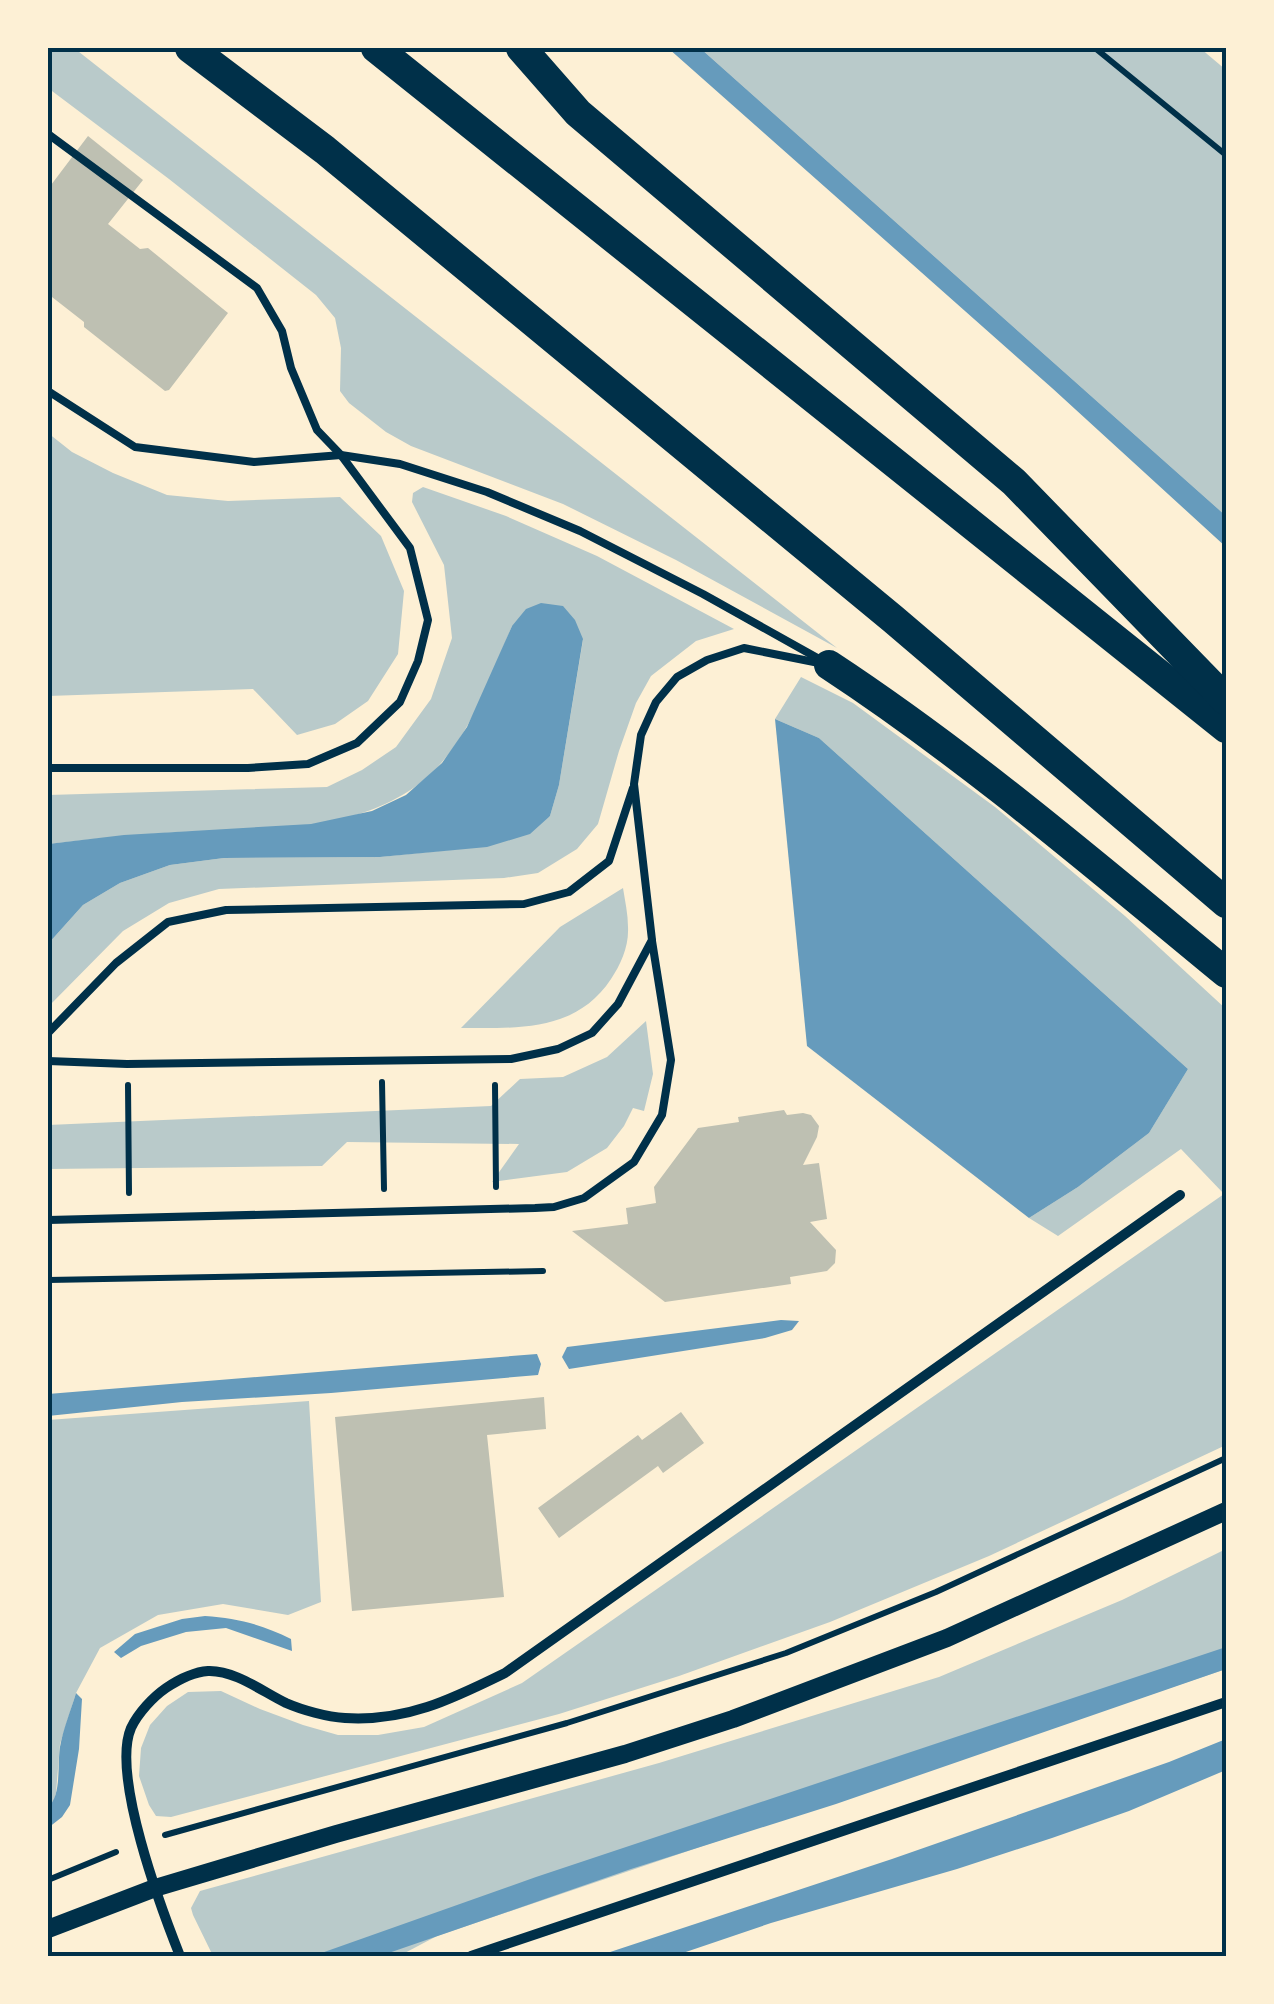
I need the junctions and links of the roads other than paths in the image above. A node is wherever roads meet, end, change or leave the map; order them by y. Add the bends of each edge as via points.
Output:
1 (190, 48) edge
2 (376, 48) edge
3 (520, 48) edge
4 (48, 134) edge
5 (48, 391) edge
6 (341, 455) junction
7 (829, 665) junction
8 (1226, 700) edge
9 (1226, 728) edge
10 (48, 768) edge
11 (634, 784) junction
12 (1226, 902) edge
13 (652, 940) junction
14 (1226, 973) edge
15 (48, 1032) edge
16 (48, 1061) edge
17 (1180, 1195) dead end
18 (48, 1220) edge
19 (1226, 1511) edge
20 (1226, 1702) edge
21 (156, 1888) junction
22 (48, 1929) edge
23 (180, 1956) edge
24 (471, 1956) edge

1 - 12 highway via 341,162
2 - 9 highway
3 - 8 highway via 578,114 1014,482
4 - 6 lane via 257,288 282,331 317,430
5 - 6 lane via 135,447 254,462
6 - 7 lane via 400,464 580,531
6 - 10 lane via 410,548 428,620 400,702 357,743 308,764
7 - 11 lane via 744,648 677,677 640,735
7 - 14 highway via 902,714
11 - 13 lane
11 - 15 lane via 608,861 569,892 524,904 226,910 168,922
13 - 16 lane via 618,1004 592,1033 558,1050 510,1059
13 - 18 lane via 672,1060 662,1115 634,1162 584,1198 554,1207
17 - 21 street via 505,1673 448,1701 397,1717 342,1718 290,1705 210,1671 181,1678 154,1696 131,1728 125,1762
19 - 21 street via 947,1638 733,1720
20 - 24 street
21 - 22 street
21 - 23 street

